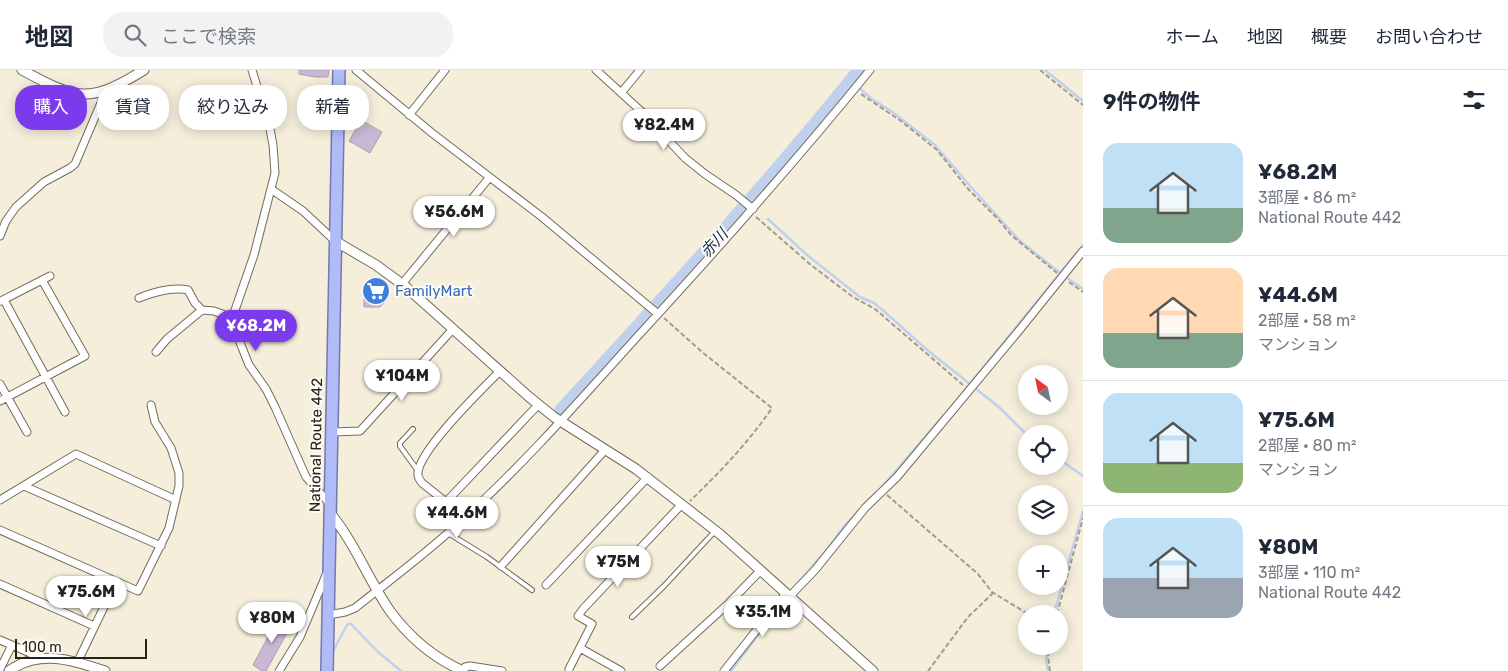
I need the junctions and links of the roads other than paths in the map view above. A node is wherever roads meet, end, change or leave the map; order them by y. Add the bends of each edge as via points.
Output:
1 (22, 70) edge
2 (144, 70) edge
3 (252, 70) edge
4 (338, 70) edge
5 (356, 70) edge
6 (445, 70) edge
7 (596, 70) edge
8 (640, 70) edge
9 (870, 70) edge
10 (117, 85) edge
11 (97, 92) edge
12 (621, 93) junction
13 (97, 112) edge
14 (409, 115) junction
15 (489, 178) junction
16 (272, 189) junction
17 (752, 210) junction
18 (0, 236) edge
19 (335, 241) junction
20 (1083, 251) edge
21 (50, 276) dead end
22 (42, 280) junction
23 (402, 284) junction
24 (139, 298) dead end
25 (2, 301) edge
26 (202, 310) junction
27 (658, 314) junction
28 (233, 318) junction
29 (453, 329) junction
30 (156, 352) dead end
31 (500, 371) junction
32 (46, 376) junction
33 (0, 384) edge
34 (4, 399) edge
35 (151, 405) dead end
36 (538, 405) junction
37 (65, 412) dead end
38 (560, 421) junction
39 (413, 429) dead end
40 (27, 432) dead end
41 (331, 432) junction
42 (606, 450) junction
43 (418, 470) junction
44 (648, 477) junction
45 (24, 486) junction
46 (0, 500) edge
47 (176, 500) junction
48 (446, 502) junction
49 (684, 505) junction
50 (330, 509) junction
51 (465, 517) junction
52 (0, 530) edge
53 (716, 530) junction
54 (448, 533) junction
55 (160, 546) junction
56 (501, 566) junction
57 (329, 570) junction
58 (761, 570) junction
59 (116, 582) junction
60 (0, 584) edge
61 (546, 585) dead end
62 (378, 590) junction
63 (532, 590) dead end
64 (788, 595) junction
65 (328, 615) junction
66 (632, 617) dead end
67 (94, 626) junction
68 (0, 640) edge
69 (12, 645) junction
70 (580, 648) junction
71 (42, 658) junction
72 (77, 663) junction
73 (660, 666) dead end
74 (569, 668) dead end
75 (0, 669) edge
76 (9, 671) edge
77 (105, 671) edge
78 (279, 671) edge
79 (327, 671) edge
80 (463, 671) edge
81 (502, 671) edge
82 (621, 671) edge
83 (724, 671) edge
84 (873, 671) edge

1 - 11 street via 66,92
2 - 10 street
3 - 16 street via 273,145
4 - 19 highway, National Route 442
5 - 14 street
6 - 14 street
7 - 12 street
8 - 12 street
9 - 17 street
12 - 17 street via 684,158
13 - 18 street via 75,164 44,182 16,207
14 - 15 street
15 - 23 street
15 - 27 street via 548,222
16 - 19 street via 303,211
16 - 28 street
17 - 27 street
19 - 23 street
19 - 41 highway, National Route 442
20 - 64 street via 897,477 865,508 815,570
21 - 22 street
22 - 25 street
22 - 32 street via 85,356
23 - 29 street
24 - 26 street via 155,291 180,288 188,290
25 - 32 street
26 - 28 street
26 - 30 street via 167,338
27 - 38 street
28 - 50 street via 235,332 247,359 275,407 304,473
29 - 31 street
29 - 41 street via 360,431
31 - 36 street
31 - 43 street via 436,439
32 - 34 street
32 - 37 street
33 - 34 street
34 - 40 street
35 - 47 street via 155,422 171,448 179,473
36 - 38 street
36 - 48 street
38 - 42 street
38 - 51 street
39 - 43 lane via 400,446
41 - 50 highway, National Route 442
42 - 44 street
42 - 56 street
43 - 48 street via 422,483
44 - 49 street
44 - 61 street
45 - 46 street
45 - 47 street via 76,454
45 - 55 street
47 - 55 street via 169,528
48 - 51 street
49 - 53 street
49 - 70 street via 583,609 578,616 592,624
50 - 57 highway, National Route 442
50 - 62 street
51 - 54 street
52 - 59 street
53 - 58 street
53 - 66 lane
54 - 56 lane
54 - 62 street
55 - 59 street via 138,591
56 - 63 lane
57 - 65 highway, National Route 442
57 - 78 street via 300,637
58 - 64 street
58 - 73 street
59 - 67 street
60 - 67 street
62 - 65 street via 350,610
62 - 80 street via 396,618 424,647
64 - 83 street
64 - 84 street
65 - 79 highway, National Route 442
67 - 72 street
68 - 69 street
69 - 71 street
69 - 75 street
70 - 74 street
70 - 82 street
71 - 72 street
71 - 76 street via 22,663
72 - 77 street
80 - 81 street via 470,666

